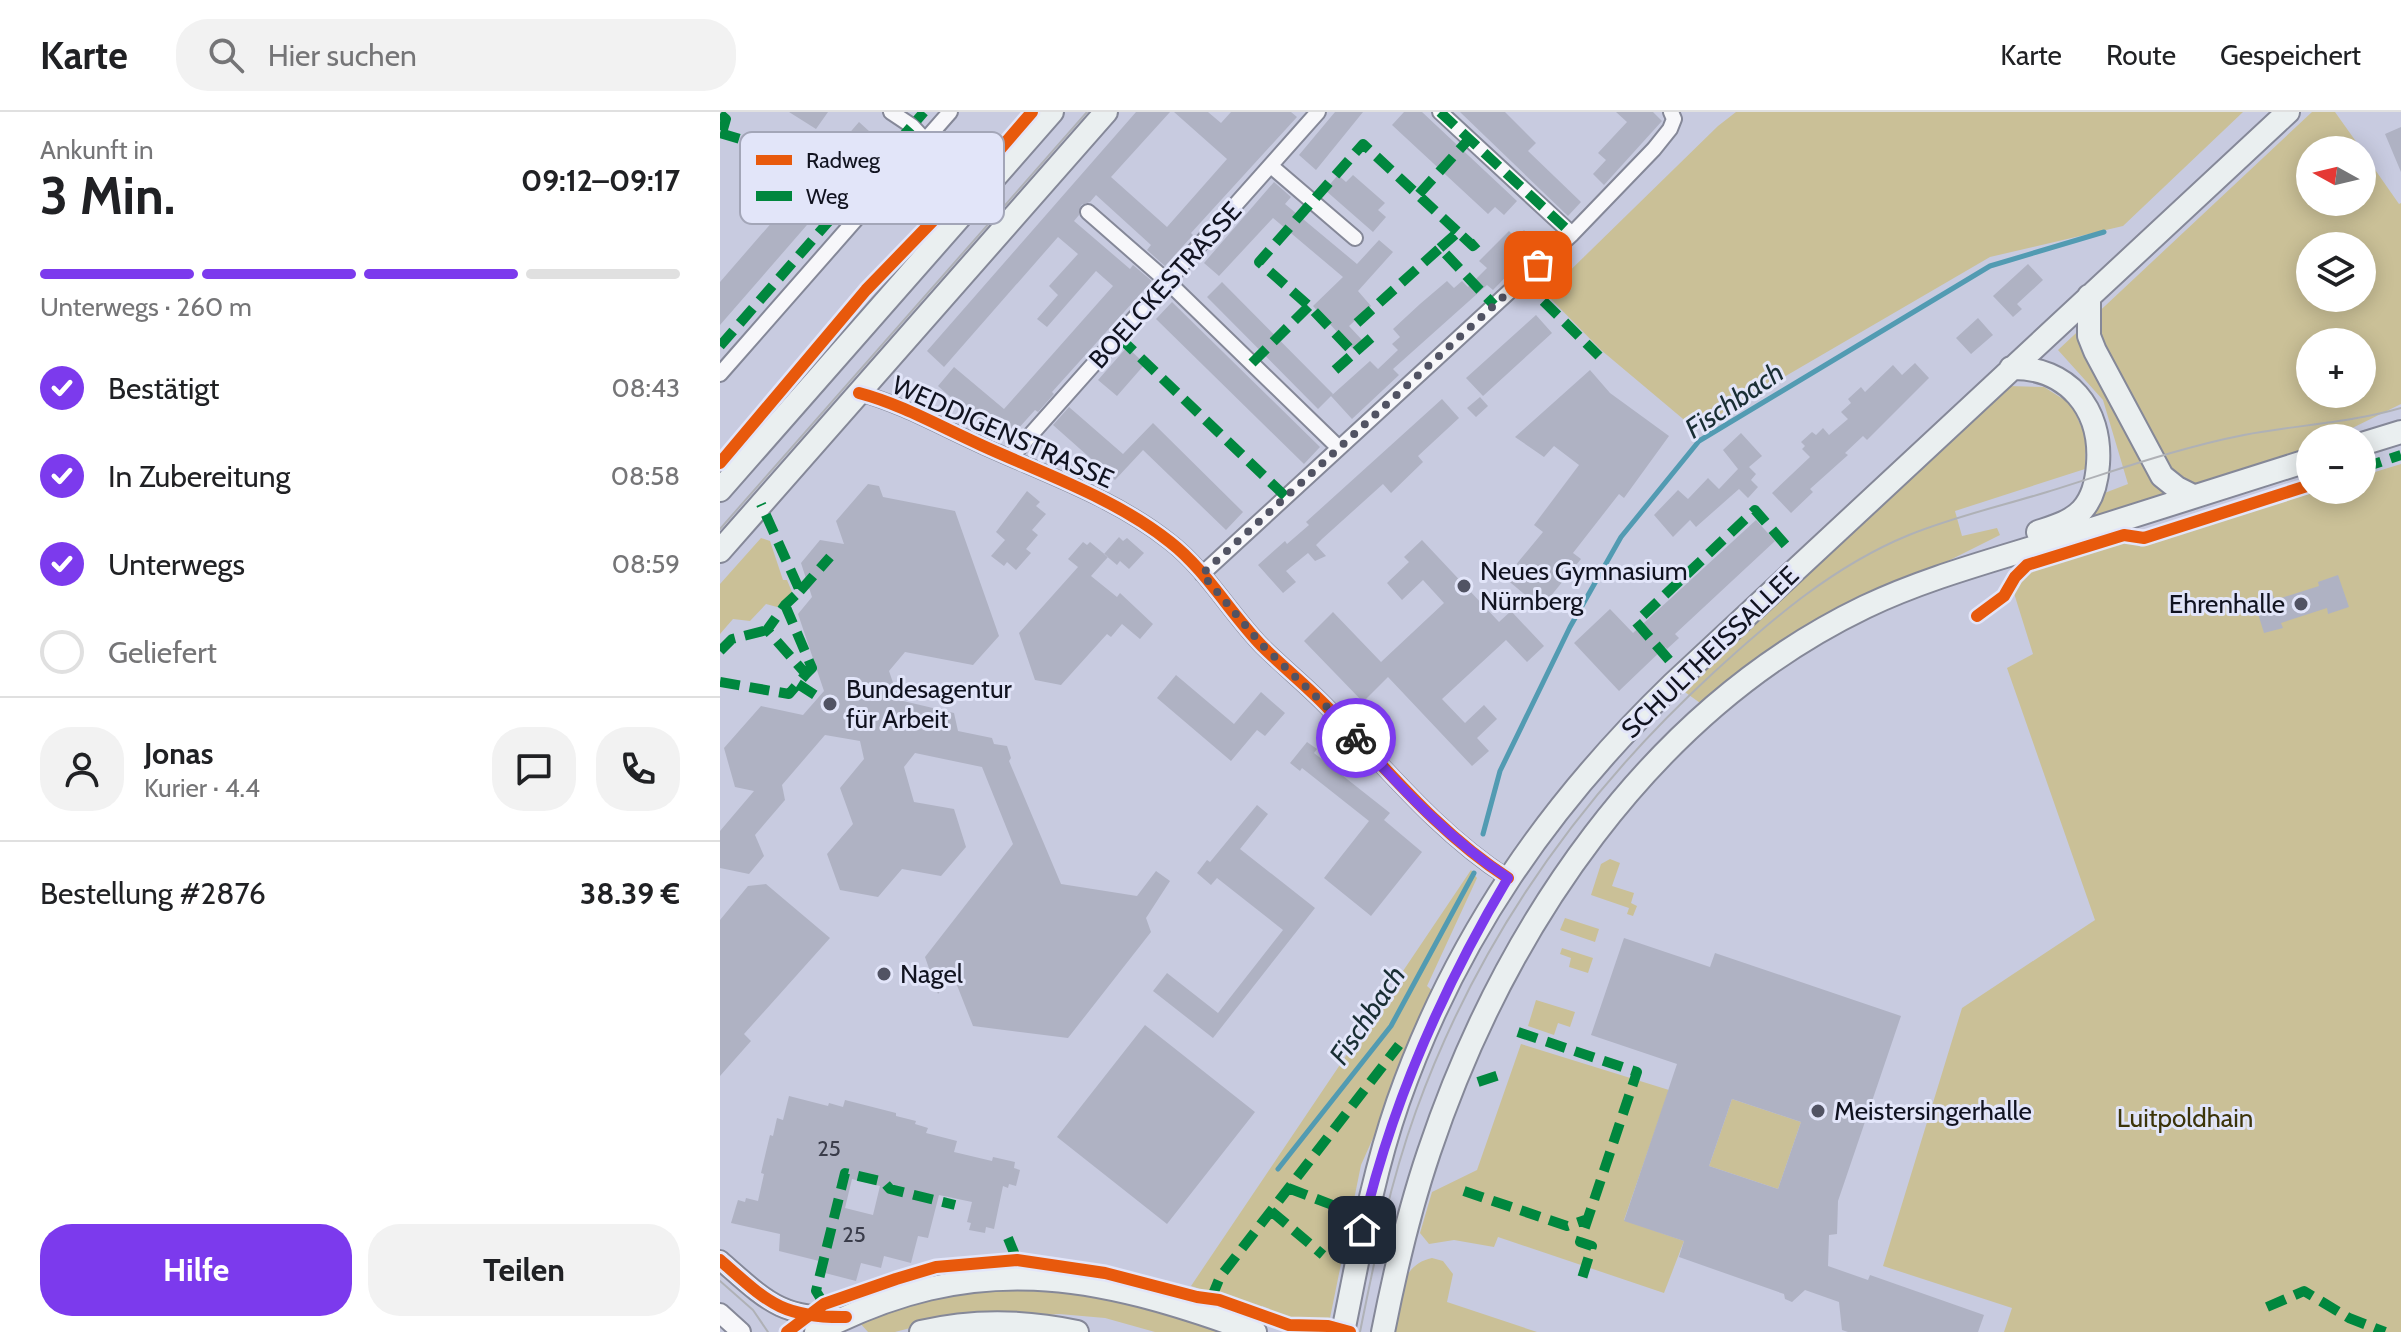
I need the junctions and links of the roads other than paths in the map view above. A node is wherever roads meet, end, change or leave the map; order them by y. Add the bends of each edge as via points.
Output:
1 (891, 112) edge
2 (950, 112) edge
3 (1052, 112) edge
4 (1106, 112) edge
5 (1318, 112) edge
6 (1440, 112) edge
7 (2288, 112) edge
8 (1673, 115) edge
9 (918, 132) edge
10 (932, 132) edge
11 (1004, 166) edge
12 (1271, 166) junction
13 (1088, 212) dead end
14 (851, 224) edge
15 (952, 224) edge
16 (1572, 234) junction
17 (1355, 238) dead end
18 (1168, 282) junction
19 (2089, 296) junction
20 (2011, 368) junction
21 (720, 374) edge
22 (859, 393) junction
23 (2401, 432) edge
24 (2376, 440) edge
25 (1339, 448) junction
26 (1011, 457) junction
27 (2296, 464) edge
28 (723, 480) edge
29 (2193, 496) junction
30 (720, 551) edge
31 (2006, 556) junction
32 (1202, 574) junction
33 (1508, 878) junction
34 (720, 1260) edge
35 (720, 1313) edge
36 (846, 1317) junction
37 (968, 1328) edge
38 (741, 1332) edge
39 (816, 1332) edge
40 (921, 1332) edge
41 (1077, 1332) edge
42 (1255, 1332) edge
43 (1343, 1332) edge
44 (1383, 1332) edge

1 - 9 street
2 - 10 street
3 - 11 main road
4 - 22 main road
5 - 12 street, BOELCKESTRASSE
6 - 16 street
7 - 19 main road, SCHULTHEISSALLEE
8 - 16 street via 1670,129 1654,149
12 - 17 street
12 - 18 street, BOELCKESTRASSE
13 - 18 street
14 - 21 street
15 - 28 main road
16 - 25 street
18 - 25 street
18 - 26 street, BOELCKESTRASSE
19 - 20 main road, SCHULTHEISSALLEE
19 - 29 main road via 2089,336 2108,377 2162,476
20 - 31 main road via 2040,370 2078,394 2095,429 2098,462 2093,491 2083,509 2025,536
20 - 33 main road, SCHULTHEISSALLEE via 1643,713 1574,788
22 - 26 street, WEDDIGENSTRASSE
22 - 30 main road
23 - 24 main road
25 - 32 street
26 - 32 street, WEDDIGENSTRASSE via 1117,508 1170,542
27 - 29 main road, SCHULTHEISSALLEE
29 - 31 main road, SCHULTHEISSALLEE
31 - 44 main road, SCHULTHEISSALLEE via 1889,596 1787,651 1693,724 1619,804 1532,929 1461,1066 1418,1185
32 - 33 street, WEDDIGENSTRASSE via 1261,644 1408,795
33 - 43 main road, SCHULTHEISSALLEE via 1444,996 1399,1101 1367,1208
34 - 36 street via 782,1309
35 - 38 street
36 - 39 main road
36 - 42 main road via 945,1284 1036,1277 1138,1294
37 - 40 main road
37 - 41 main road via 1019,1324

